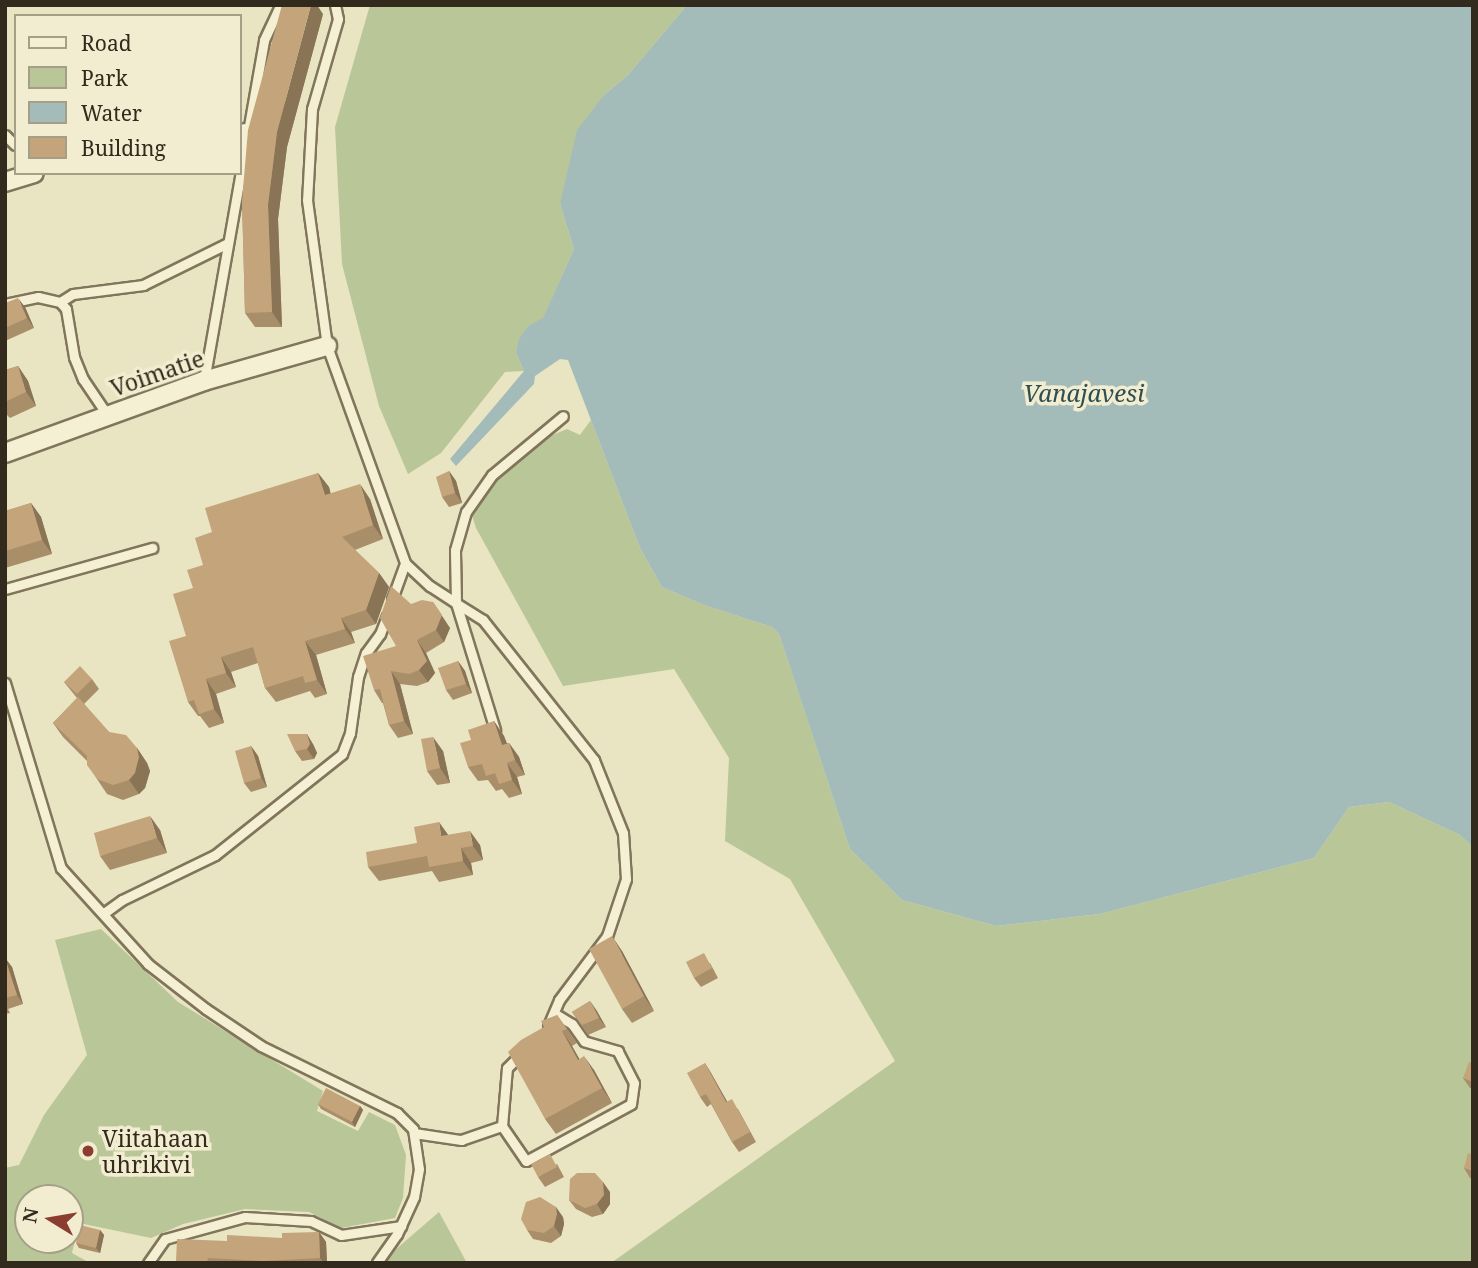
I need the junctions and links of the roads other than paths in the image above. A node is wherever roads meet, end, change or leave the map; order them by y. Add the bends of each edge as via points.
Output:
1 (280, 5) edge
2 (335, 5) edge
3 (244, 134) edge
4 (27, 175) edge
5 (238, 175) edge
6 (5, 182) edge
7 (228, 243) junction
8 (60, 302) junction
9 (5, 304) edge
10 (327, 346) junction
11 (204, 381) junction
12 (108, 416) junction
13 (564, 416) dead end
14 (5, 453) edge
15 (152, 548) dead end
16 (405, 563) junction
17 (5, 589) edge
18 (456, 603) junction
19 (5, 683) edge
20 (496, 732) edge
21 (104, 913) junction
22 (554, 1013) junction
23 (539, 1036) edge
24 (531, 1044) edge
25 (502, 1126) junction
26 (414, 1133) junction
27 (401, 1226) junction
28 (148, 1263) edge
29 (377, 1263) edge

1 - 3 lane via 264,40
2 - 10 lane via 338,19 312,109 307,200
4 - 6 street
5 - 7 lane
7 - 8 lane via 143,285 73,295
7 - 11 lane
8 - 9 lane via 38,298
8 - 12 lane via 66,309 74,357 83,379
10 - 11 street, Voimatie
10 - 16 lane
11 - 12 street, Voimatie
12 - 14 street, Voimatie
13 - 18 lane via 492,475 466,512 455,550
15 - 17 lane
16 - 18 lane
16 - 21 lane via 380,634 362,665 342,754 215,855
18 - 20 lane
18 - 22 lane via 483,620 594,760 623,833 626,879 607,936
19 - 21 lane via 61,868
21 - 26 lane via 148,964 206,1009 261,1046 397,1113
22 - 23 lane
22 - 25 lane via 572,1024 584,1041 618,1051 634,1083 631,1104 526,1161
24 - 25 lane via 507,1068
25 - 26 lane via 461,1140
26 - 27 lane via 419,1169 414,1197
27 - 28 lane via 341,1235 311,1222 245,1217 165,1239
27 - 29 lane

